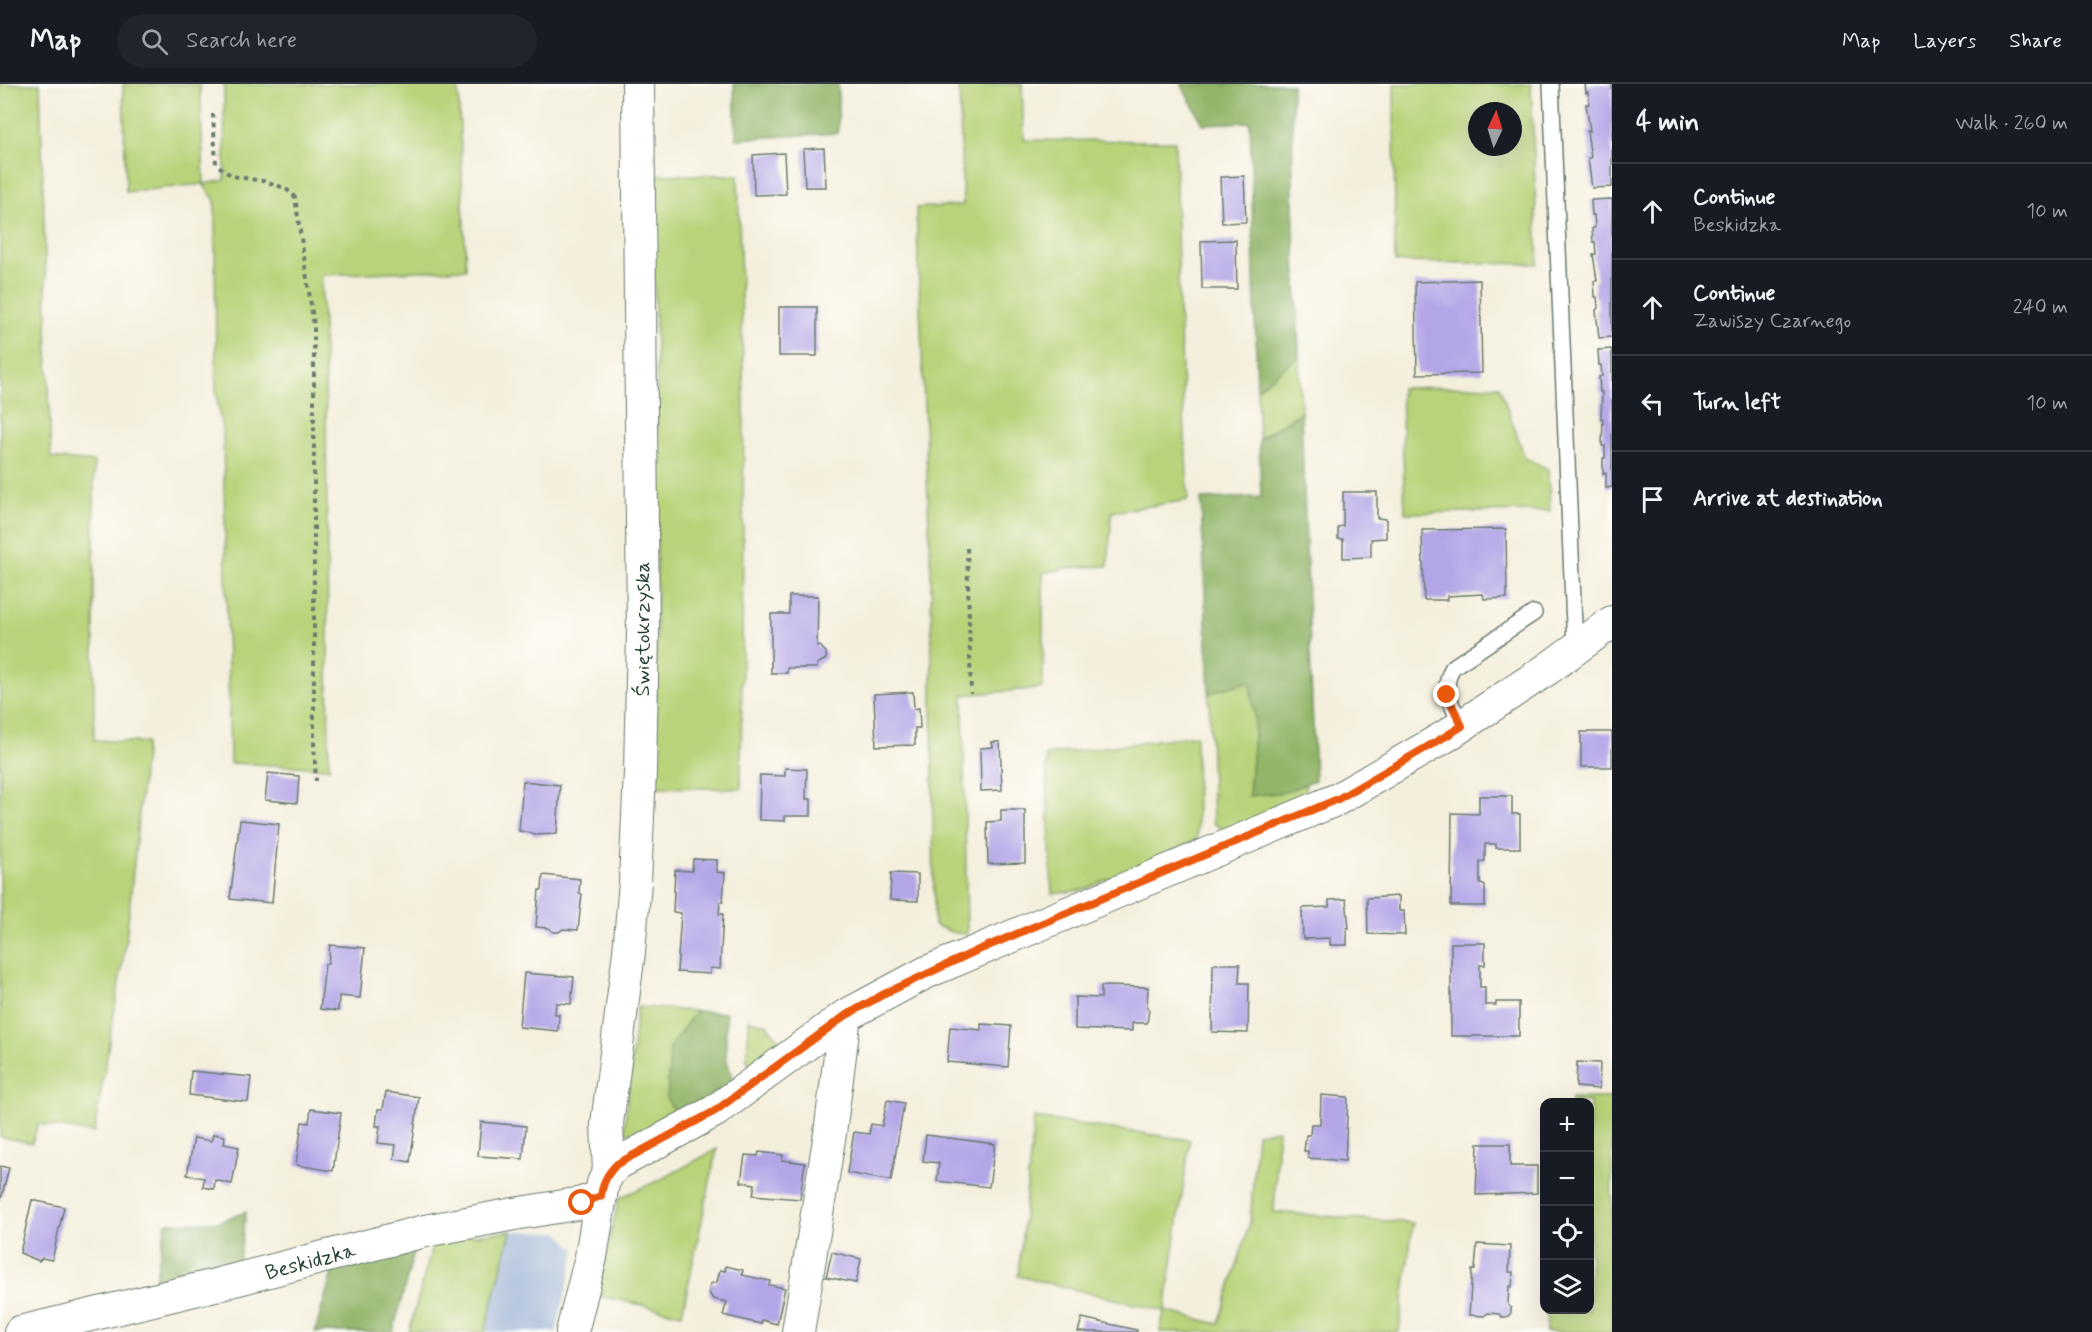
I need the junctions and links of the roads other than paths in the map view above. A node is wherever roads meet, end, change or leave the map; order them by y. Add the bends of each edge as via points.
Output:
1 (638, 84) edge
2 (1551, 84) edge
3 (1534, 613) dead end
4 (1612, 622) edge
5 (1575, 648) junction
6 (1462, 726) junction
7 (845, 1016) junction
8 (604, 1184) junction
9 (20, 1332) edge
10 (572, 1332) edge
11 (798, 1332) edge

1 - 8 street, Świętokrzyska via 643,632 640,772 636,882 607,1124
2 - 5 lane
3 - 6 lane via 1460,661 1448,676 1447,695
4 - 5 street, Beskidzka
5 - 6 street, Beskidzka
6 - 7 street, Beskidzka via 1338,799 925,973
7 - 8 street, Beskidzka via 715,1111 629,1157
7 - 11 street
8 - 9 street, Beskidzka via 582,1203 425,1231
8 - 10 street, Świętokrzyska

